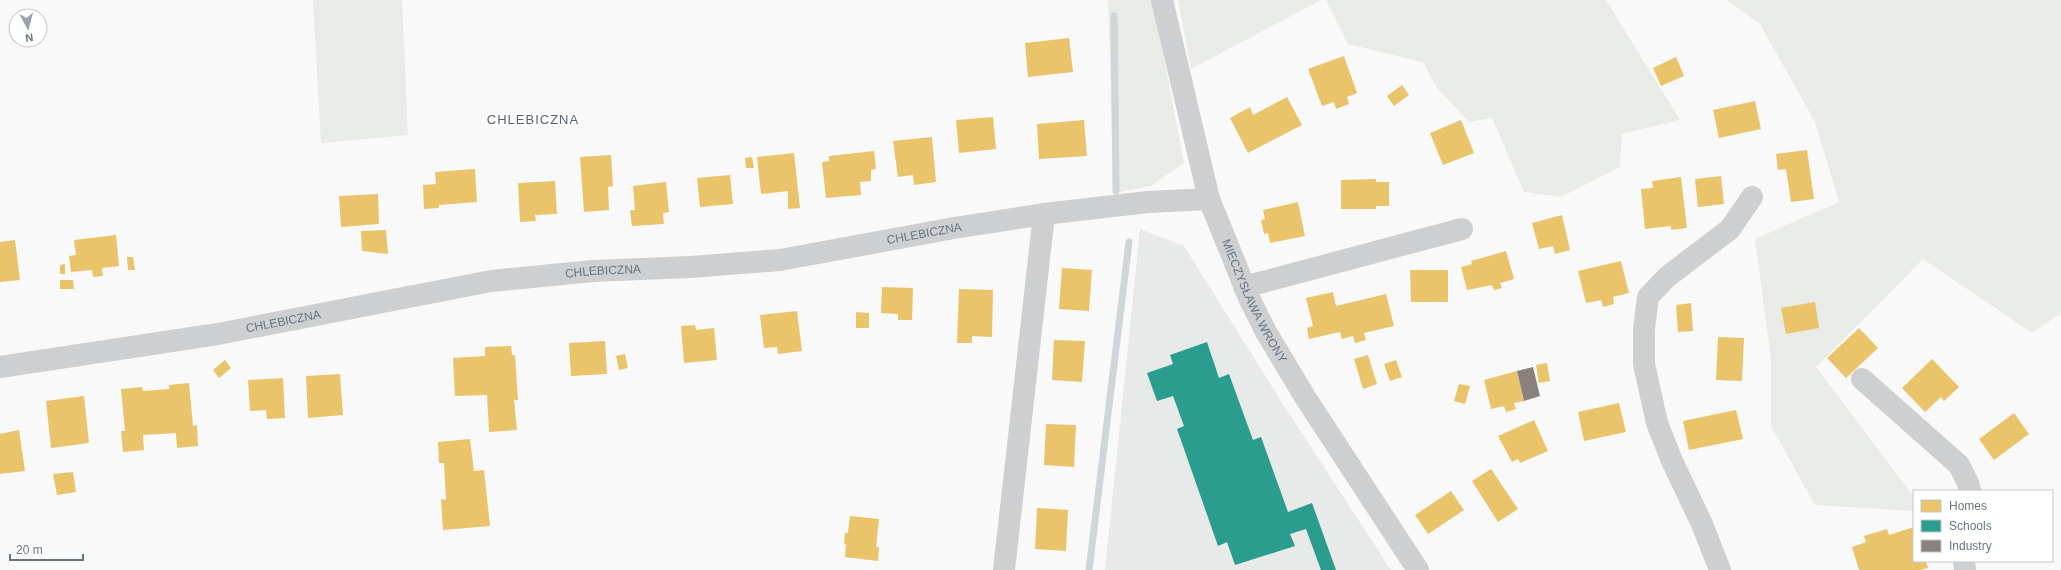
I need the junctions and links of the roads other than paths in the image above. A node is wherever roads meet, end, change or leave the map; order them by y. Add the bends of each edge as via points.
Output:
1 (1162, 0) edge
2 (1752, 197) dead end
3 (1209, 199) junction
4 (1044, 214) junction
5 (1462, 228) dead end
6 (1244, 287) junction
7 (0, 367) edge
8 (1862, 380) dead end
9 (1970, 490) edge
10 (1004, 570) edge
11 (1418, 570) edge
12 (1720, 570) edge

1 - 3 street, MIECZYSŁAWA WRONY
2 - 12 street via 1730,229 1667,277 1648,296 1644,329 1644,364 1657,422
3 - 4 street, CHLEBICZNA via 1148,202
3 - 6 street, MIECZYSŁAWA WRONY
4 - 7 street, CHLEBICZNA via 780,260 593,271 491,281 218,334
4 - 10 street
5 - 6 street
6 - 11 street, MIECZYSŁAWA WRONY via 1266,332 1305,397
8 - 9 street via 1959,465

